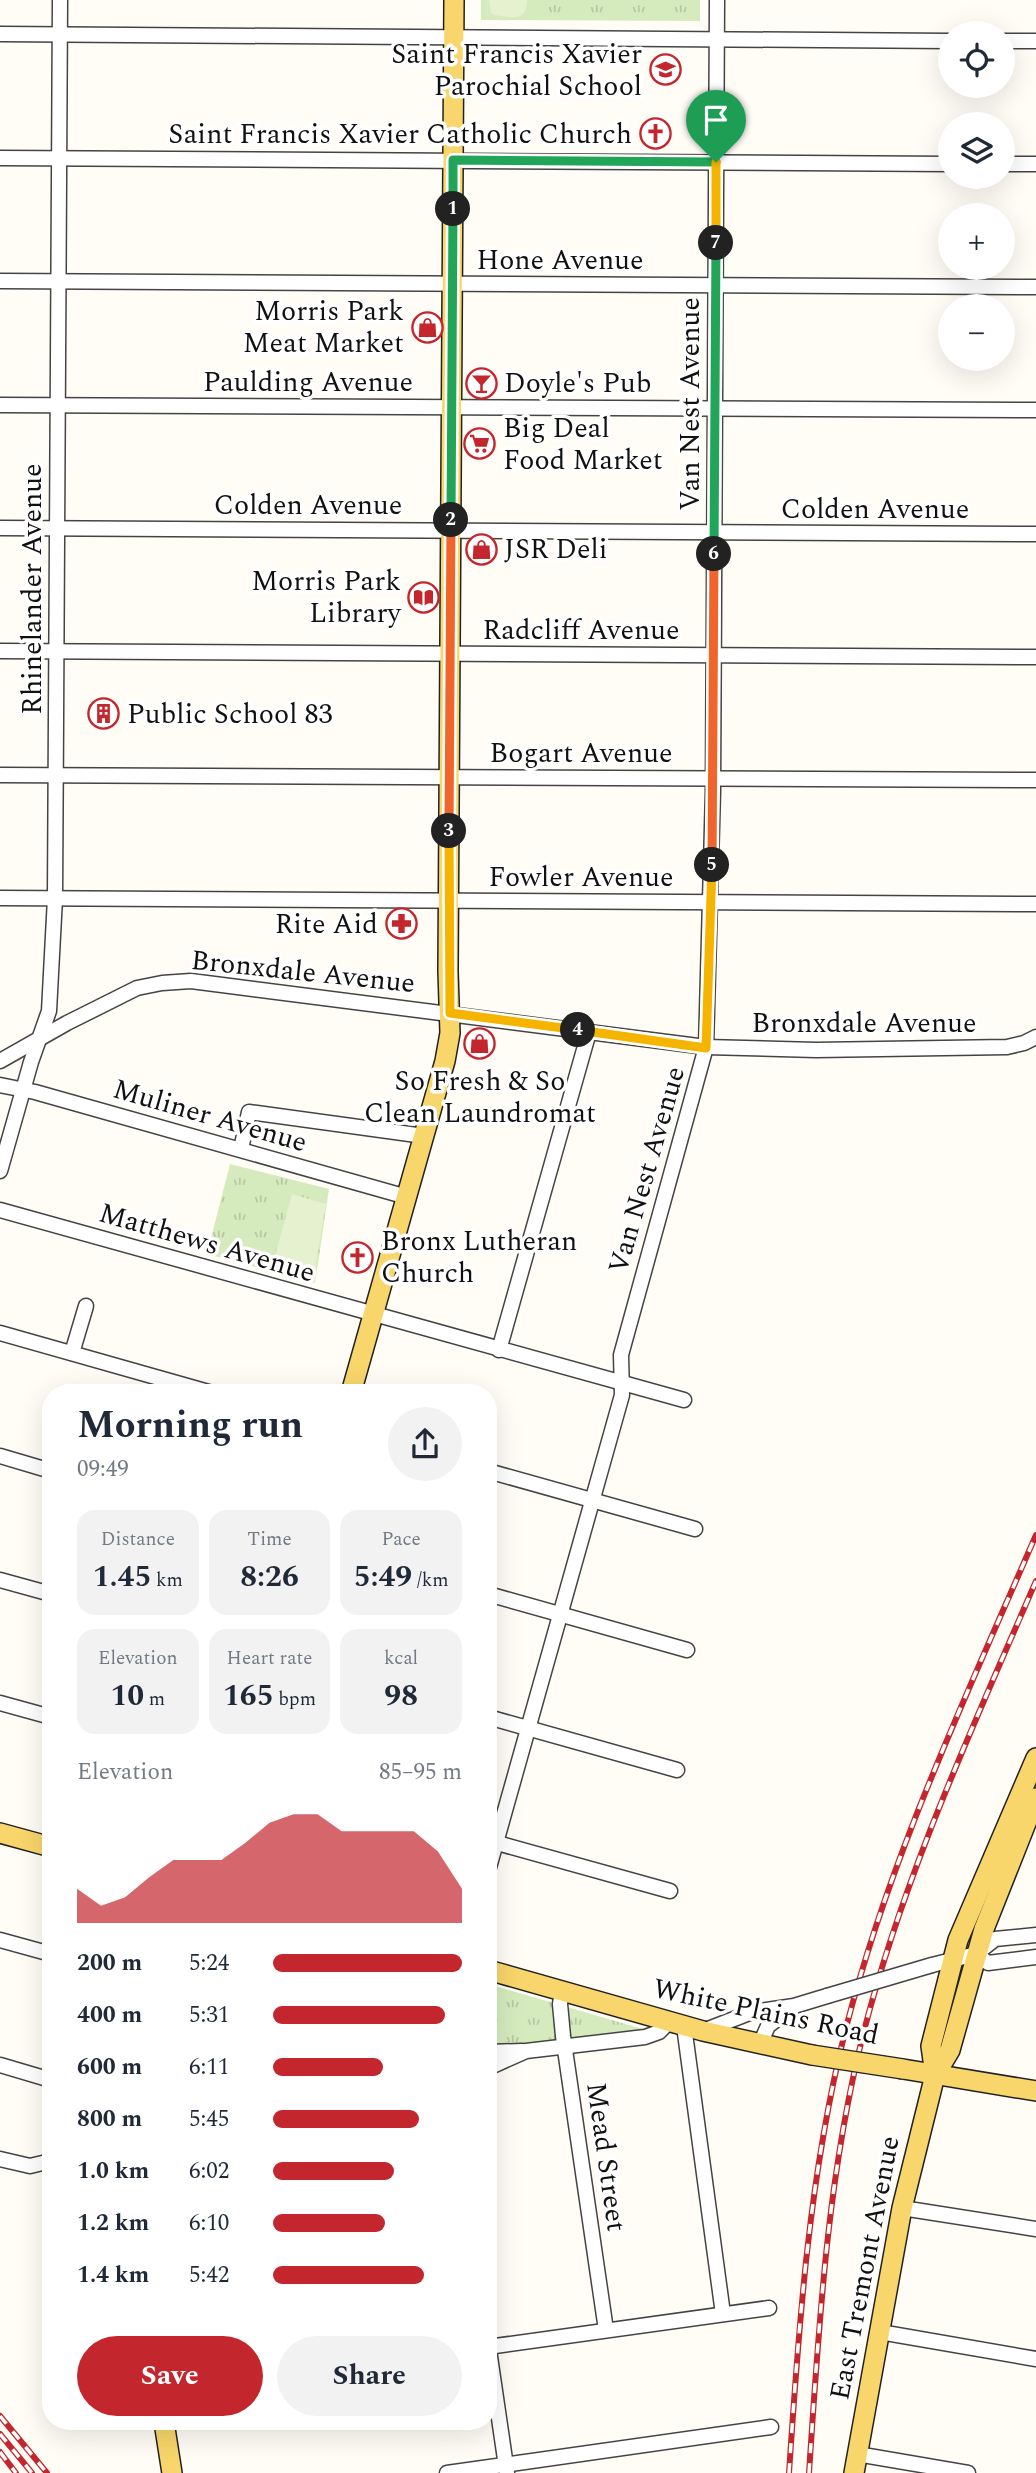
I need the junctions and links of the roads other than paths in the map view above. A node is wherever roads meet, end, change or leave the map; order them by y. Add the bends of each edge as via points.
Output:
1 (60, 0) edge
2 (454, 0) edge
3 (717, 0) edge
4 (0, 34) edge
5 (60, 35) junction
6 (454, 38) junction
7 (716, 39) junction
8 (938, 41) edge
9 (1015, 41) edge
10 (1036, 41) edge
11 (0, 158) edge
12 (59, 158) junction
13 (453, 160) junction
14 (716, 162) junction
15 (938, 164) edge
16 (1015, 164) edge
17 (1036, 164) edge
18 (0, 281) edge
19 (59, 282) junction
20 (453, 284) junction
21 (715, 285) junction
22 (1036, 287) edge
23 (0, 405) edge
24 (58, 405) junction
25 (452, 407) junction
26 (715, 409) junction
27 (1036, 411) edge
28 (0, 528) edge
29 (57, 528) junction
30 (451, 531) junction
31 (714, 532) junction
32 (1036, 534) edge
33 (0, 651) edge
34 (57, 652) junction
35 (450, 654) junction
36 (713, 655) junction
37 (1036, 657) edge
38 (0, 775) edge
39 (56, 775) junction
40 (450, 776) junction
41 (713, 778) junction
42 (1036, 780) edge
43 (0, 898) edge
44 (55, 898) junction
45 (449, 900) junction
46 (712, 902) junction
47 (1036, 904) edge
48 (450, 1013) junction
49 (589, 1032) junction
50 (1036, 1037) edge
51 (40, 1038) junction
52 (706, 1048) junction
53 (0, 1061) edge
54 (0, 1085) edge
55 (23, 1090) junction
56 (424, 1136) junction
57 (241, 1149) junction
58 (0, 1171) edge
59 (407, 1197) junction
60 (0, 1210) edge
61 (86, 1307) dead end
62 (373, 1315) junction
63 (0, 1333) edge
64 (499, 1350) junction
65 (72, 1353) junction
66 (180, 1384) edge
67 (354, 1384) edge
68 (623, 1385) junction
69 (684, 1401) dead end
70 (0, 1456) edge
71 (42, 1468) edge
72 (497, 1474) edge
73 (592, 1500) junction
74 (695, 1529) dead end
75 (0, 1580) edge
76 (42, 1592) edge
77 (497, 1596) edge
78 (560, 1614) junction
79 (687, 1650) dead end
80 (0, 1703) edge
81 (42, 1715) edge
82 (497, 1719) edge
83 (529, 1728) junction
84 (1036, 1758) edge
85 (677, 1770) dead end
86 (1036, 1798) edge
87 (497, 1826) edge
88 (0, 1833) edge
89 (497, 1842) edge
90 (42, 1845) edge
91 (670, 1891) dead end
92 (1036, 1935) edge
93 (0, 1940) edge
94 (42, 1952) edge
95 (976, 1954) junction
96 (1036, 1957) edge
97 (953, 1960) junction
98 (497, 1973) edge
99 (562, 1991) junction
100 (794, 2006) junction
101 (686, 2026) junction
102 (760, 2044) junction
103 (565, 2046) junction
104 (526, 2051) junction
105 (497, 2052) edge
106 (497, 2064) edge
107 (0, 2065) edge
108 (935, 2075) junction
109 (42, 2077) edge
110 (1036, 2091) edge
111 (0, 2159) edge
112 (42, 2163) edge
113 (902, 2208) junction
114 (1036, 2229) edge
115 (769, 2308) dead end
116 (723, 2314) junction
117 (606, 2330) junction
118 (880, 2332) junction
119 (497, 2345) edge
120 (1036, 2359) edge
121 (497, 2408) edge
122 (771, 2427) dead end
123 (165, 2430) edge
124 (855, 2463) edge
125 (506, 2469) edge
126 (172, 2473) edge
127 (447, 2473) edge
128 (968, 2473) edge

1 - 5 street, Rhinelander Avenue
2 - 6 main road
3 - 7 street, Van Nest Avenue
4 - 5 street
5 - 6 street
5 - 12 street, Rhinelander Avenue
6 - 7 street
6 - 13 main road
7 - 8 street
7 - 14 street, Van Nest Avenue
9 - 10 street
11 - 12 street
12 - 13 street
12 - 19 street, Rhinelander Avenue
13 - 14 street
13 - 20 main road
14 - 15 street
14 - 21 street, Van Nest Avenue
16 - 17 street
18 - 19 street, Hone Avenue
19 - 20 street, Hone Avenue
19 - 24 street, Rhinelander Avenue
20 - 21 street, Hone Avenue
20 - 25 main road
21 - 22 street, Hone Avenue
21 - 26 street, Van Nest Avenue
23 - 24 street, Paulding Avenue
24 - 25 street, Paulding Avenue
24 - 29 street, Rhinelander Avenue
25 - 26 street, Paulding Avenue
25 - 30 main road
26 - 27 street, Paulding Avenue
26 - 31 street, Van Nest Avenue
28 - 29 street, Colden Avenue
29 - 30 street, Colden Avenue
29 - 34 street, Rhinelander Avenue
30 - 31 street, Colden Avenue
30 - 35 main road
31 - 32 street, Colden Avenue
31 - 36 street, Van Nest Avenue
33 - 34 street, Radcliff Avenue
34 - 35 street, Radcliff Avenue
34 - 39 street, Rhinelander Avenue
35 - 36 street, Radcliff Avenue
35 - 40 main road
36 - 37 street, Radcliff Avenue
36 - 41 street, Van Nest Avenue
38 - 39 street, Bogart Avenue
39 - 40 street, Bogart Avenue
39 - 44 street, Rhinelander Avenue
40 - 41 street, Bogart Avenue
40 - 45 main road
41 - 42 street, Bogart Avenue
41 - 46 street, Van Nest Avenue
43 - 44 street, Fowler Avenue
44 - 45 street, Fowler Avenue
44 - 51 street, Rhinelander Avenue via 51,999
45 - 46 street, Fowler Avenue
45 - 48 main road
46 - 47 street, Fowler Avenue
46 - 52 street, Van Nest Avenue
48 - 49 street, Bronxdale Avenue
48 - 51 street, Bronxdale Avenue via 191,981 137,988
48 - 56 main road via 448,1048
49 - 52 street, Bronxdale Avenue
49 - 64 street
50 - 52 street, Bronxdale Avenue via 1007,1046
51 - 53 street, Bronxdale Avenue
51 - 55 street, Rhinelander Avenue
52 - 68 street, Van Nest Avenue via 621,1355
54 - 55 street, Muliner Avenue
55 - 57 street, Muliner Avenue
55 - 58 street, Rhinelander Avenue
56 - 57 street via 249,1112
56 - 59 main road
57 - 59 street, Muliner Avenue
59 - 62 main road
60 - 62 street, Matthews Avenue
61 - 65 street
62 - 64 street, Matthews Avenue
62 - 67 main road
63 - 65 street
64 - 68 street, Matthews Avenue
65 - 66 street
68 - 69 street, Matthews Avenue
68 - 73 street, Van Nest Avenue
70 - 71 street
72 - 73 street
73 - 74 street
73 - 78 street, Van Nest Avenue
75 - 76 street
77 - 78 street
78 - 79 street
78 - 83 street, Van Nest Avenue
80 - 81 street
82 - 83 street
83 - 85 street
83 - 87 street, Van Nest Avenue
84 - 97 main road, East Tremont Avenue
86 - 95 main road, East Tremont Avenue
88 - 90 main road
89 - 91 street
92 - 95 street via 995,1939
93 - 94 street
95 - 96 street via 988,1963
95 - 97 street
95 - 108 main road, East Tremont Avenue via 950,2050
97 - 100 street, bridge
97 - 108 main road, East Tremont Avenue via 931,2046
98 - 99 main road, White Plains Road
99 - 101 main road, White Plains Road
99 - 103 street, Mead Street
100 - 101 street
100 - 102 street via 768,2026
101 - 102 main road, White Plains Road
101 - 103 street via 645,2037
101 - 116 street
102 - 108 main road, White Plains Road, bridge
103 - 104 street
103 - 117 street, Mead Street
104 - 105 street
104 - 106 street
107 - 109 street
108 - 110 main road, White Plains Road
108 - 113 main road, East Tremont Avenue
111 - 112 street via 30,2166
113 - 114 street
113 - 118 main road, East Tremont Avenue
115 - 116 street
116 - 117 street
117 - 119 street
118 - 120 street
118 - 124 main road, East Tremont Avenue
121 - 125 street
122 - 125 street
123 - 126 main road
124 - 128 street
125 - 127 street

